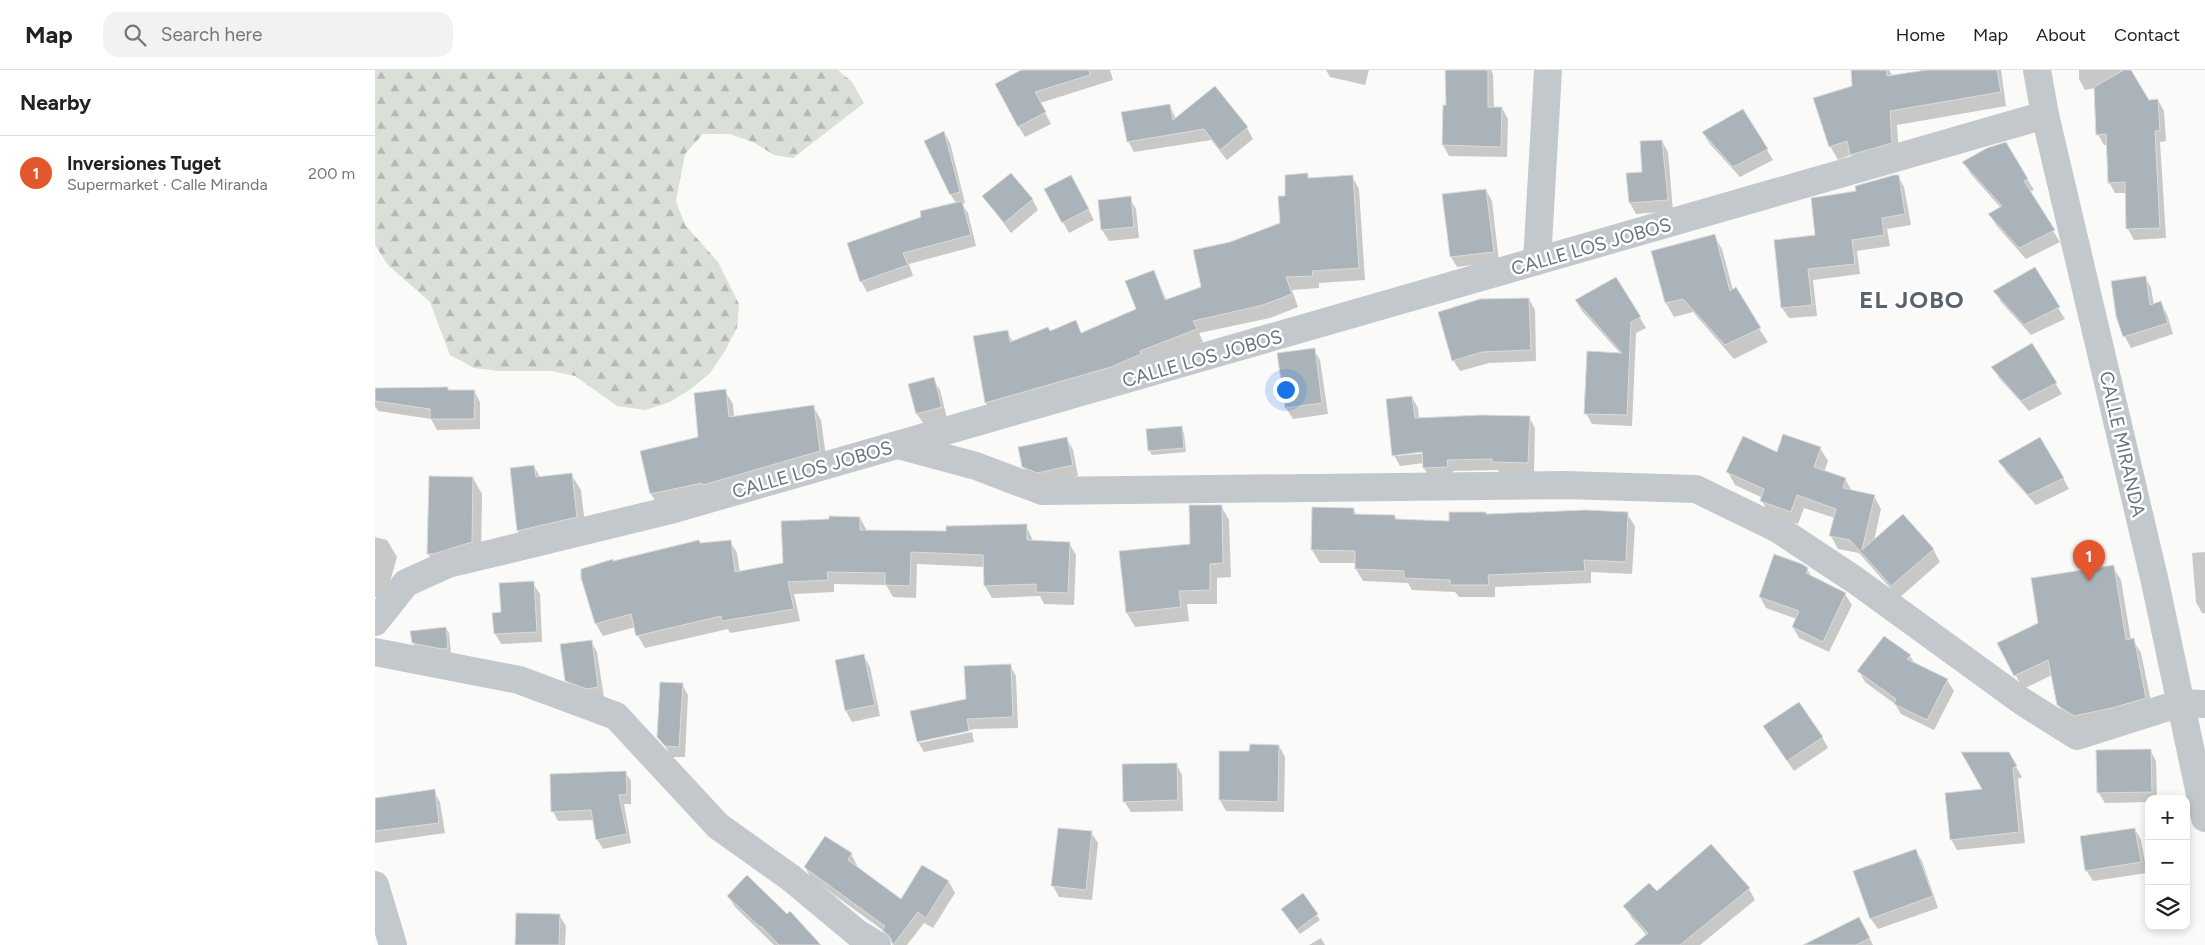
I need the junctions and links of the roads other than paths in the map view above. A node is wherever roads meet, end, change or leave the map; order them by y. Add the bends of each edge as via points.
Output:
1 (1548, 70) edge
2 (2037, 70) edge
3 (2045, 116) junction
4 (1537, 261) junction
5 (898, 445) junction
6 (375, 622) edge
7 (375, 652) edge
8 (2193, 703) edge
9 (2205, 818) edge
10 (375, 885) edge
11 (393, 945) edge
12 (877, 945) edge

1 - 4 street
2 - 3 street, CALLE MIRANDA
3 - 4 street, CALLE LOS JOBOS
3 - 8 street, CALLE MIRANDA via 2155,582
4 - 5 street, CALLE LOS JOBOS
5 - 6 street, CALLE LOS JOBOS via 667,511 449,564 406,583
5 - 8 street via 976,466 1042,491 1565,485 1695,489 1779,529 2023,702 2077,736
7 - 12 street via 519,680 617,716 719,826
8 - 9 street, CALLE MIRANDA
10 - 11 street

